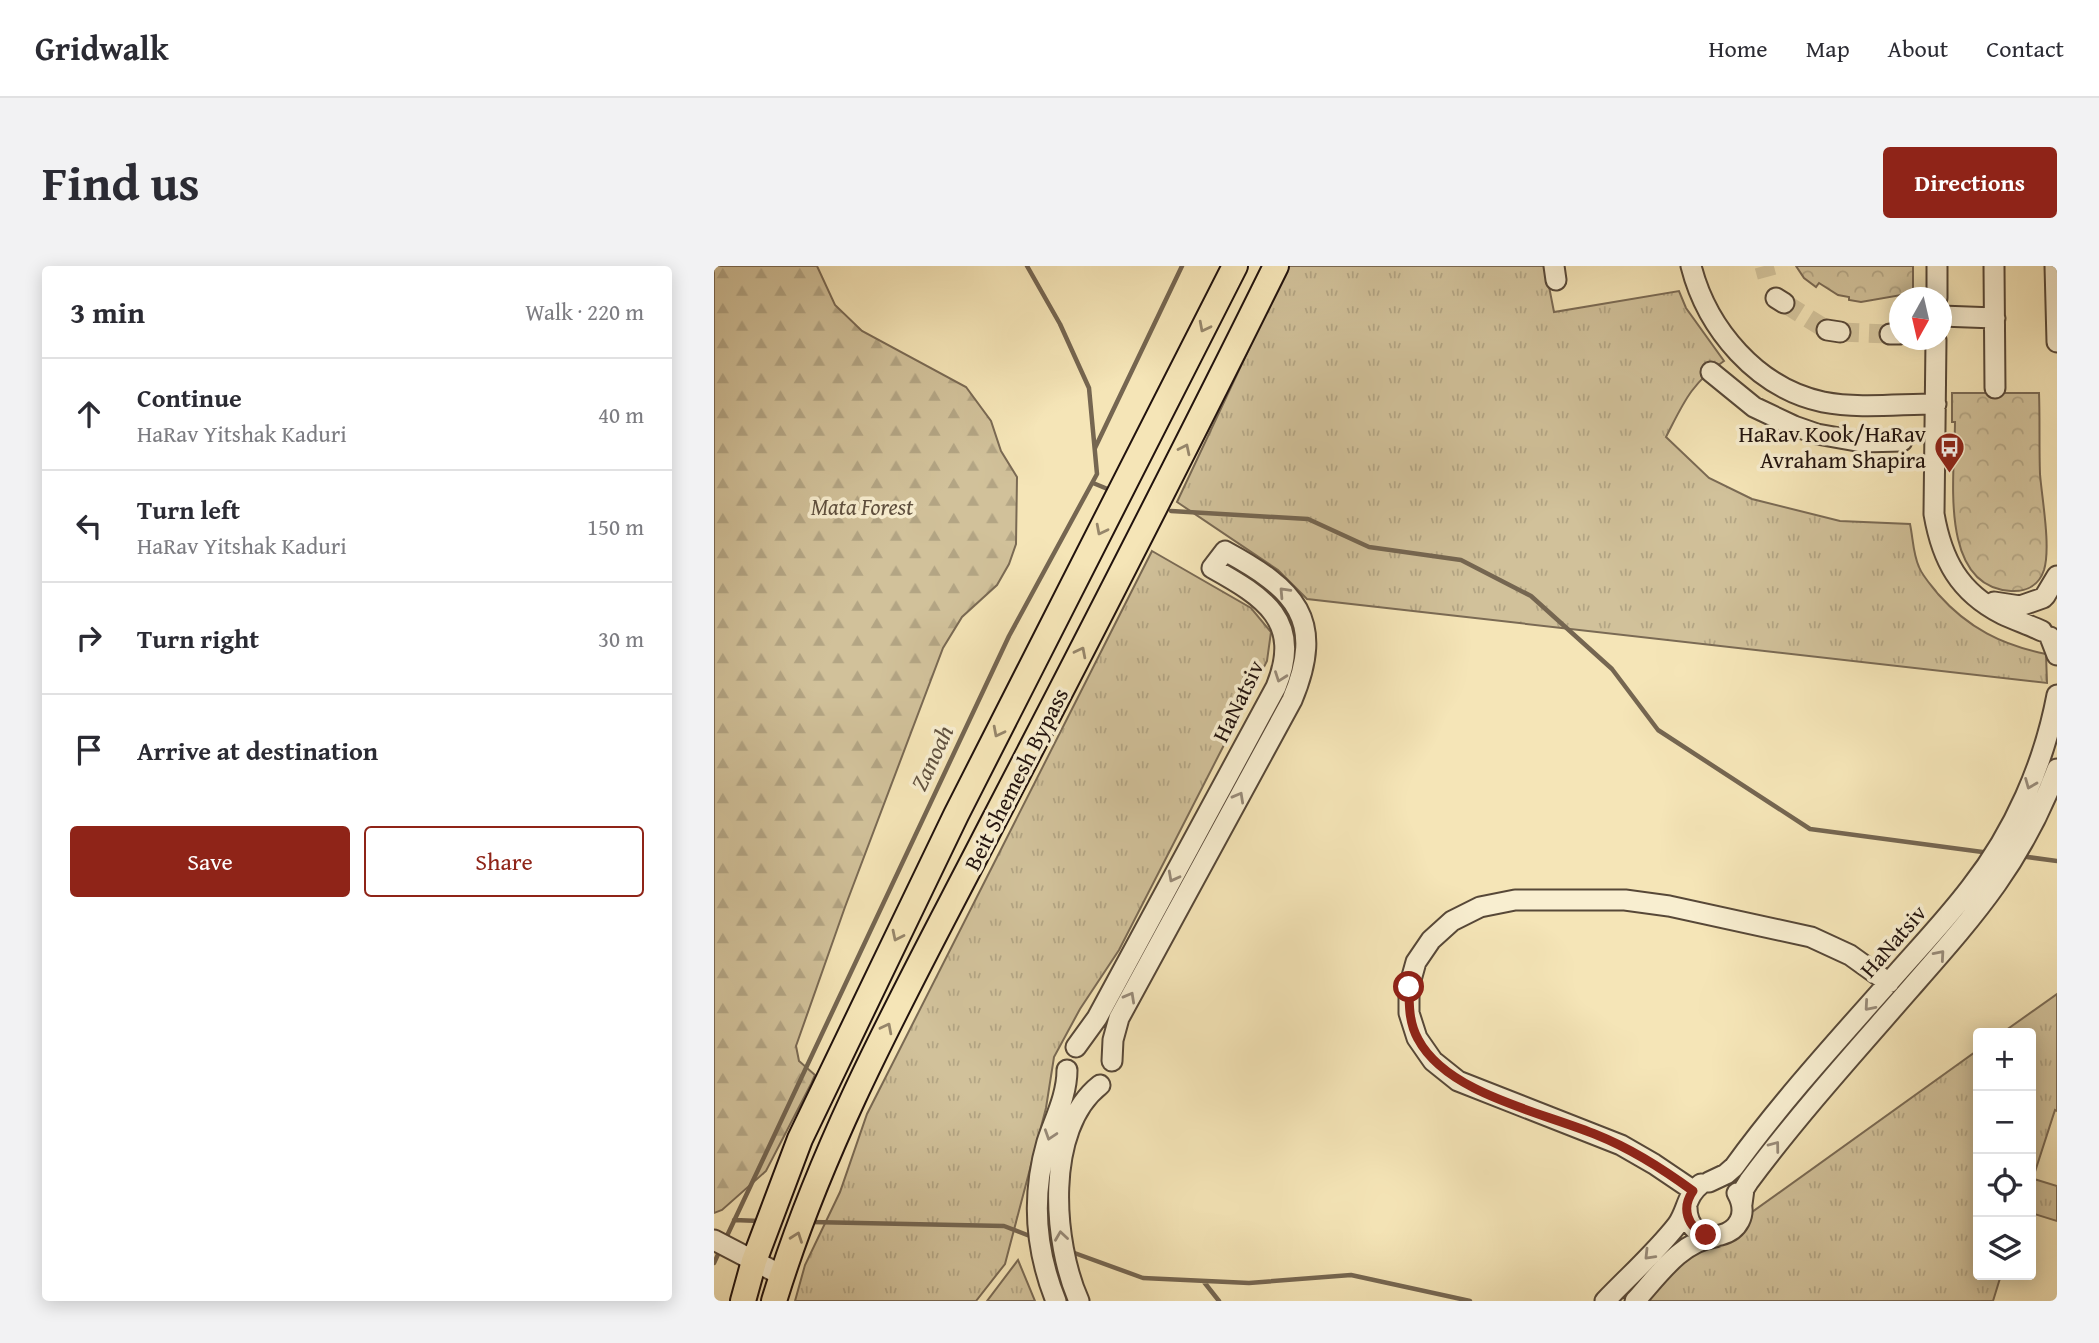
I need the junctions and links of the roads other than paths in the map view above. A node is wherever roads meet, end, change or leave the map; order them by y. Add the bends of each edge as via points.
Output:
1 (1235, 266) edge
2 (1276, 266) edge
3 (1691, 266) edge
4 (1937, 266) edge
5 (1994, 266) edge
6 (2055, 266) edge
7 (1937, 287) edge
8 (1952, 316) edge
9 (1995, 317) junction
10 (2057, 342) edge
11 (1936, 350) edge
12 (1711, 372) dead end
13 (1995, 388) dead end
14 (1804, 396) junction
15 (1936, 404) junction
16 (1794, 426) junction
17 (1902, 441) dead end
18 (2057, 576) edge
19 (1971, 591) junction
20 (2048, 594) edge
21 (2051, 640) edge
22 (2057, 695) edge
23 (2057, 769) edge
24 (1889, 983) junction
25 (1076, 1048) junction
26 (1112, 1061) junction
27 (1067, 1070) junction
28 (1100, 1085) junction
29 (1697, 1192) junction
30 (1742, 1204) junction
31 (1715, 1237) junction
32 (714, 1240) edge
33 (754, 1261) junction
34 (783, 1276) junction
35 (743, 1301) edge
36 (774, 1301) edge
37 (1056, 1301) edge
38 (1079, 1301) edge
39 (1605, 1301) edge
40 (1635, 1301) edge

1 -> 33 main road, Beit Shemesh Bypass via 943,840 800,1139
34 -> 2 main road, Beit Shemesh Bypass via 830,1148 876,1050
3 - 14 street via 1703,302 1736,350 1774,382
4 - 7 street
5 - 9 street
6 - 10 street
8 - 9 street
9 - 13 street
11 - 15 street
12 - 16 street via 1754,407
14 - 15 street via 1844,404
14 - 16 street
15 - 19 street via 1934,514 1938,540 1956,575
16 - 17 street via 1862,442
18 - 20 street
19 - 20 street via 2008,606 2025,606
19 - 21 street via 1991,608
20 - 21 street via 2037,615
22 -> 24 street, HaNatsiv via 2032,780 1998,848
30 -> 23 street, HaNatsiv via 1744,1189 1785,1132 1986,902 2026,839
24 -> 29 street, HaNatsiv via 1770,1118 1734,1167
24 - 29 street via 1850,955 1811,937 1625,900 1515,900 1480,907 1452,921 1431,940 1416,962 1409,987 1409,1013 1417,1038 1433,1061 1458,1081 1621,1145
25 - 26 street via 1096,1044
26 -> 25 street, HaNatsiv via 1119,1018 1292,700 1307,656 1304,621 1292,600 1259,570 1225,551 1212,568 1257,597 1277,618 1286,642 1283,670 1097,1018
25 - 27 street
26 - 28 street via 1110,1076
27 - 28 street via 1079,1086
27 -> 37 street via 1037,1188 1037,1231
38 -> 28 street via 1061,1242 1059,1182 1076,1116
29 - 30 street via 1723,1182
29 - 31 street via 1688,1218 1702,1234
29 -> 39 street, HaNatsiv via 1673,1230
30 - 31 street via 1734,1228
31 - 40 street via 1686,1248
32 - 33 street
33 - 34 street
33 - 35 main road, Beit Shemesh Bypass
34 - 36 main road, Beit Shemesh Bypass

